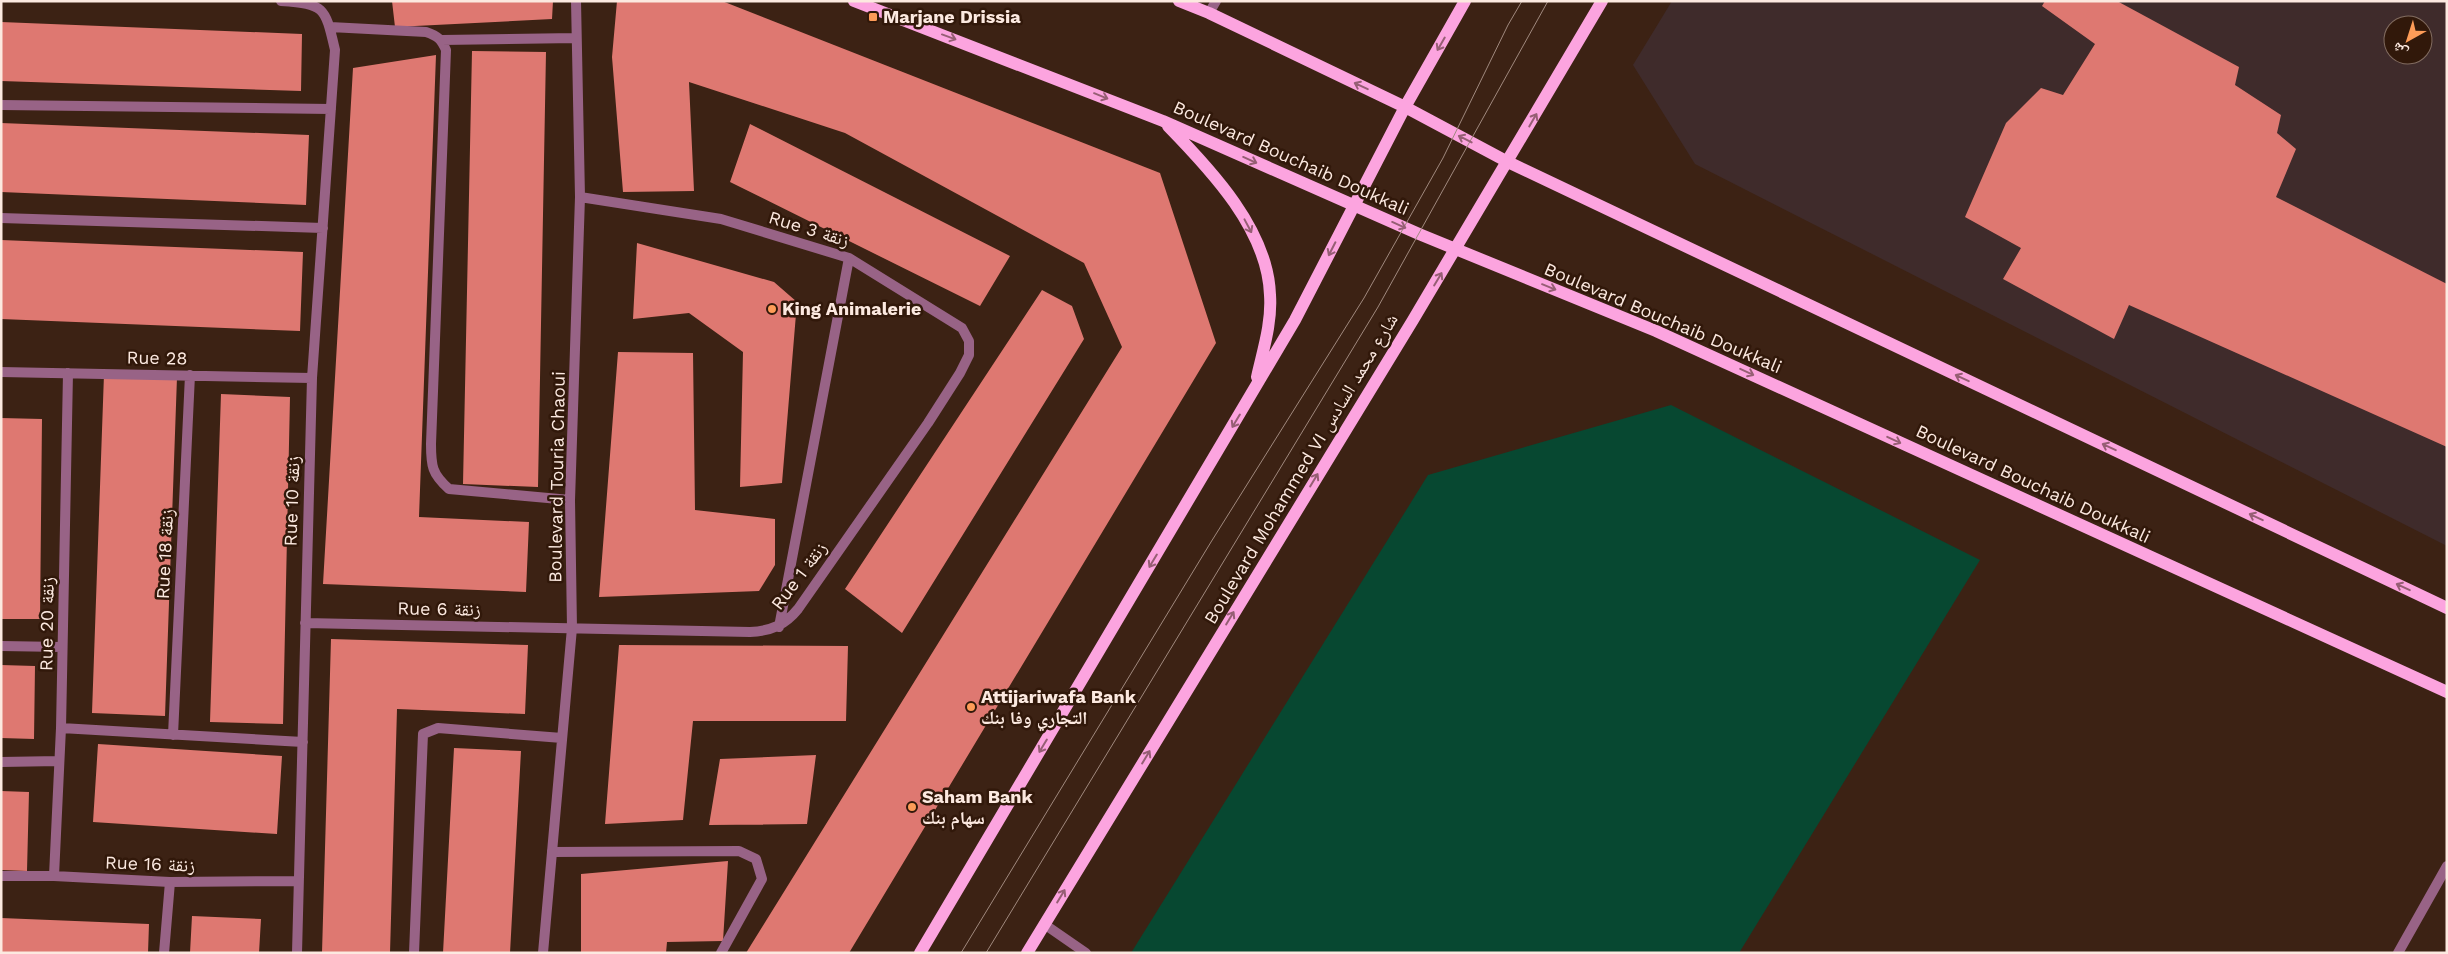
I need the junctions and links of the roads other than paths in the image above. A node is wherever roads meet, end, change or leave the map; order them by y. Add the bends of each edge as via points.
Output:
1 (281, 1) edge
2 (576, 1) edge
3 (854, 1) edge
4 (1179, 1) edge
5 (1216, 1) edge
6 (1465, 1) edge
7 (1602, 1) edge
8 (1209, 13) junction
9 (330, 27) junction
10 (576, 38) junction
11 (442, 40) junction
12 (1, 105) edge
13 (1405, 107) junction
14 (331, 109) junction
15 (1163, 121) junction
16 (1508, 162) junction
17 (580, 196) junction
18 (1354, 206) junction
19 (1, 218) edge
20 (323, 228) junction
21 (1455, 249) junction
22 (849, 258) junction
23 (1, 372) edge
24 (960, 372) joint
25 (68, 373) junction
26 (190, 375) junction
27 (312, 378) junction
28 (1254, 390) junction
29 (570, 500) junction
30 (2447, 608) edge
31 (305, 623) junction
32 (778, 627) junction
33 (572, 628) junction
34 (1, 646) edge
35 (62, 647) junction
36 (2447, 692) edge
37 (61, 728) junction
38 (173, 735) junction
39 (562, 738) junction
40 (303, 742) junction
41 (1, 762) edge
42 (59, 762) junction
43 (552, 852) junction
44 (2447, 866) edge
45 (1, 876) edge
46 (54, 876) junction
47 (298, 881) junction
48 (170, 882) junction
49 (1044, 924) junction
50 (164, 953) edge
51 (297, 953) edge
52 (414, 953) edge
53 (543, 953) edge
54 (721, 953) edge
55 (920, 953) edge
56 (1027, 953) edge
57 (1086, 953) edge
58 (2398, 953) edge

1 - 9 street via 312,3 323,12
2 - 10 street, Boulevard Touria Chaoui
3 -> 15 main road, Boulevard Bouchaib Doukkali
4 - 8 main road
5 - 8 street
6 -> 13 main road
16 -> 7 main road, Boulevard Mohammed VI شارع محمد السادس
13 -> 8 main road
9 - 11 street via 426,32
9 - 14 street, Rue 10 زنقة via 335,50
10 - 11 street
10 - 17 street, Boulevard Touria Chaoui
11 - 29 street via 446,50 431,465 438,479 450,489
12 - 14 street
16 -> 13 main road
13 - 18 main road
14 - 20 street, Rue 10 زنقة
15 -> 18 main road, Boulevard Bouchaib Doukkali
15 -> 28 main road via 1226,191 1243,217 1265,264 1270,320
16 - 21 main road, Boulevard Mohammed VI شارع محمد السادس
30 -> 16 main road
17 - 22 street, Rue 3 زنقة via 721,219
17 - 29 street, Boulevard Touria Chaoui
18 -> 21 main road, Boulevard Bouchaib Doukkali
18 -> 28 main road via 1295,320
19 - 20 street
20 - 27 street, Rue 10 زنقة
21 -> 36 main road, Boulevard Bouchaib Doukkali via 1656,331
49 -> 21 main road, Boulevard Mohammed VI شارع محمد السادس
22 - 24 street, Rue 3 زنقة via 962,328 969,341 969,355
22 - 32 street
23 - 25 street, Rue 28
24 - 32 street, Rue 1 زنقة via 798,608
25 - 26 street, Rue 28
25 - 35 street, Rue 20 زنقة
26 - 27 street, Rue 28
26 - 38 street, Rue 18 زنقة
27 - 31 street, Rue 10 زنقة
28 -> 55 main road
29 - 33 street, Boulevard Touria Chaoui
31 - 33 street, Rue 6 زنقة
31 - 40 street, Rue 10 زنقة
32 - 33 street, Rue 1 زنقة via 750,632
33 - 39 street, Boulevard Touria Chaoui
34 - 35 street
35 - 37 street, Rue 20 زنقة
37 - 38 street
37 - 42 street, Rue 20 زنقة
38 - 40 street
39 - 43 street, Boulevard Touria Chaoui
39 - 52 street via 438,728 423,734
40 - 47 street, Rue 10 زنقة
41 - 42 street
42 - 46 street, Rue 20 زنقة
43 - 53 street, Boulevard Touria Chaoui
43 - 54 street via 739,850 756,859 762,879
44 - 58 street
45 - 46 street, Rue 16 زنقة
46 - 48 street, Rue 16 زنقة
47 - 48 street, Rue 16 زنقة
47 - 51 street, Rue 10 زنقة
48 - 50 street
49 - 56 main road, Boulevard Mohammed VI شارع محمد السادس
49 - 57 street

